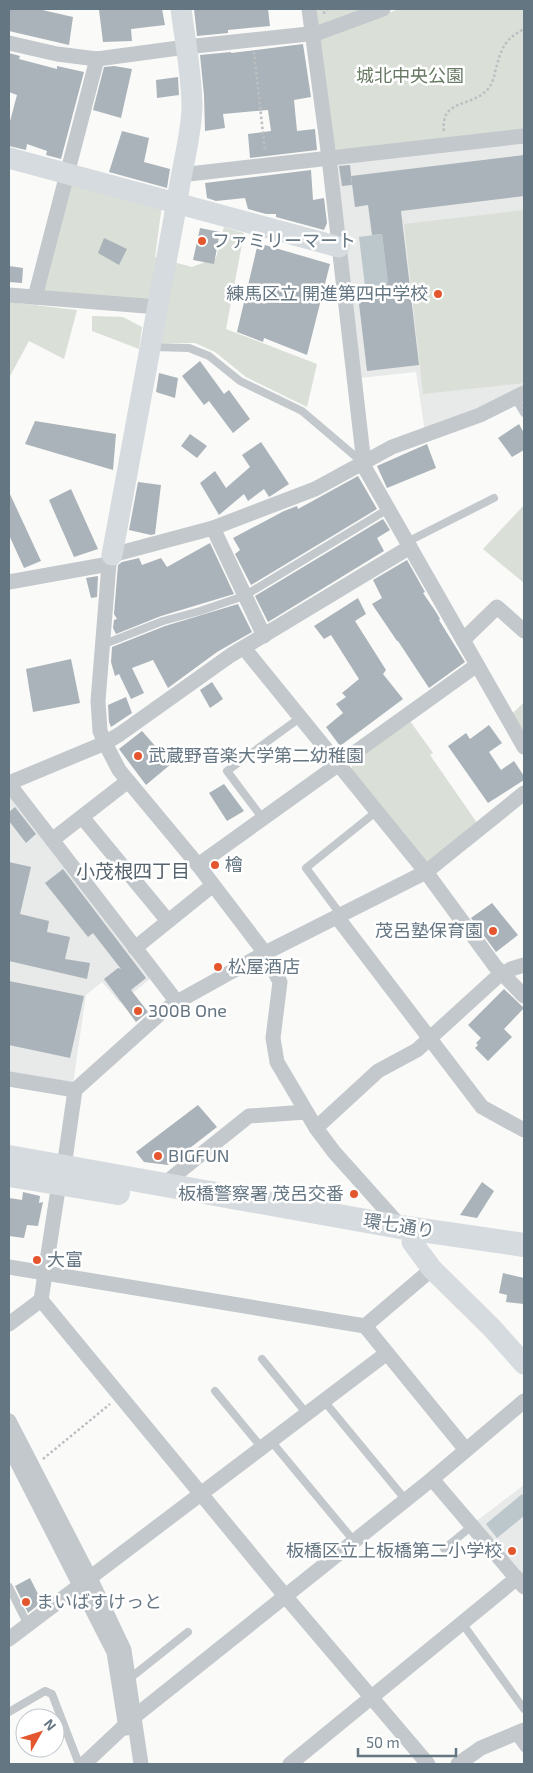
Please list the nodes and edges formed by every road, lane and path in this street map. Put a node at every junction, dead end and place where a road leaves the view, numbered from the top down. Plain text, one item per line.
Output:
1 (181, 9) edge
2 (310, 9) edge
3 (323, 9) edge
4 (327, 9) edge
5 (383, 9) edge
6 (524, 29) edge
7 (312, 33) junction
8 (253, 40) junction
9 (9, 43) edge
10 (186, 47) junction
11 (97, 59) junction
12 (524, 136) edge
13 (445, 145) junction
14 (9, 158) edge
15 (329, 158) junction
16 (267, 165) junction
17 (67, 174) junction
18 (180, 175) junction
19 (177, 202) junction
20 (339, 246) junction
21 (9, 295) edge
22 (35, 297) junction
23 (158, 307) junction
24 (151, 347) junction
25 (520, 396) edge
26 (524, 413) edge
27 (364, 464) junction
28 (494, 498) dead end
29 (388, 509) junction
30 (213, 528) junction
31 (408, 545) junction
32 (111, 559) junction
33 (9, 582) edge
34 (244, 596) junction
35 (524, 631) edge
36 (264, 636) junction
37 (463, 640) junction
38 (102, 645) junction
39 (244, 648) junction
40 (477, 665) junction
41 (301, 718) junction
42 (105, 743) junction
43 (524, 747) edge
44 (339, 764) junction
45 (128, 781) junction
46 (9, 784) edge
47 (524, 793) edge
48 (377, 811) junction
49 (82, 817) junction
50 (263, 819) junction
51 (52, 840) junction
52 (198, 865) junction
53 (426, 872) junction
54 (213, 885) junction
55 (339, 916) junction
56 (168, 921) junction
57 (135, 948) junction
58 (265, 953) junction
59 (524, 965) edge
60 (502, 973) junction
61 (524, 996) edge
62 (177, 1002) junction
63 (430, 1039) junction
64 (9, 1079) edge
65 (75, 1090) junction
66 (306, 1112) junction
67 (316, 1128) junction
68 (523, 1128) edge
69 (9, 1157) edge
70 (9, 1175) edge
71 (62, 1175) junction
72 (164, 1184) junction
73 (406, 1234) junction
74 (524, 1245) edge
75 (524, 1260) edge
76 (9, 1267) edge
77 (432, 1269) junction
78 (45, 1272) junction
79 (41, 1300) junction
80 (9, 1324) edge
81 (365, 1326) junction
82 (387, 1354) junction
83 (262, 1358) dead end
84 (524, 1364) edge
85 (215, 1391) dead end
86 (120, 1396) junction
87 (324, 1400) junction
88 (524, 1401) edge
89 (307, 1414) junction
90 (9, 1421) edge
91 (266, 1445) junction
92 (9, 1446) edge
93 (466, 1450) junction
94 (22, 1467) edge
95 (432, 1479) junction
96 (201, 1495) junction
97 (406, 1499) junction
98 (472, 1526) junction
99 (354, 1541) junction
100 (444, 1549) dead end
101 (85, 1582) junction
102 (521, 1583) edge
103 (9, 1587) edge
104 (286, 1597) junction
105 (462, 1623) junction
106 (28, 1625) junction
107 (188, 1632) dead end
108 (9, 1639) edge
109 (129, 1679) junction
110 (370, 1698) junction
111 (524, 1709) edge
112 (9, 1712) edge
113 (130, 1722) junction
114 (519, 1731) edge
115 (524, 1748) edge
116 (79, 1764) edge
117 (84, 1764) edge
118 (131, 1764) edge
119 (141, 1764) edge
120 (290, 1764) edge
121 (428, 1764) edge
122 (458, 1764) edge

1 - 10 street
2 - 7 street
3 - 4 path
5 - 7 street
6 - 13 path
7 - 8 street
7 - 15 street
8 - 10 street
8 - 16 path
9 - 11 street
10 - 11 street
10 - 18 street
11 - 17 street
12 - 13 street
13 - 15 street
14 - 17 street
15 - 16 street
15 - 20 street
16 - 18 street
17 - 19 street
17 - 22 street
18 - 19 street
19 - 20 street
19 - 23 street
20 - 27 street
21 - 22 street
22 - 23 street
23 - 24 street
24 - 27 lane
24 - 32 street
25 - 26 lane
25 - 27 street
27 - 29 street
27 - 30 street
28 - 31 lane
29 - 31 street
29 - 34 lane
30 - 32 street
30 - 34 street
31 - 36 street
31 - 37 street
32 - 33 street
32 - 38 street
34 - 36 street
34 - 38 lane
35 - 37 street
36 - 39 street
37 - 40 street
38 - 42 street
39 - 41 street
39 - 42 street
40 - 43 street
40 - 44 street
41 - 44 street
41 - 50 lane
42 - 45 street
42 - 46 street
44 - 48 street
44 - 50 street
45 - 49 street
45 - 52 street
46 - 51 street
47 - 53 street
48 - 53 street
48 - 55 lane
49 - 51 street
49 - 56 street
50 - 52 street
51 - 57 street
52 - 54 street
53 - 55 street
53 - 60 street
54 - 56 street
54 - 58 street
55 - 58 street
55 - 63 street
56 - 57 street
57 - 62 street
58 - 62 street
58 - 66 street
59 - 60 street
60 - 61 street
60 - 63 street
62 - 65 street
63 - 67 street
63 - 68 street
64 - 65 street
65 - 71 street
66 - 67 street
66 - 72 street
67 - 73 street
69 - 71 main road, 環七通り
70 - 71 main road, 環七通り
71 - 72 main road, 環七通り
71 - 73 main road, 環七通り
71 - 78 street
72 - 73 main road, 環七通り
73 - 74 main road, 環七通り
73 - 75 main road, 環七通り
73 - 77 street
76 - 78 street
77 - 81 street
77 - 84 street
78 - 79 street
78 - 81 street
79 - 80 street
79 - 86 street
81 - 82 street
82 - 87 street
82 - 93 street
83 - 89 lane
85 - 91 lane
86 - 94 path
86 - 96 street
87 - 89 street
87 - 97 lane
88 - 93 street
89 - 91 street
90 - 94 street
91 - 96 street
91 - 99 lane
92 - 94 street
93 - 95 street
94 - 101 street
95 - 97 street
95 - 98 street
96 - 101 street
96 - 104 street
97 - 99 street
98 - 100 lane
98 - 102 street
99 - 104 street
101 - 106 street
101 - 109 street
101 - 113 street
102 - 105 street
103 - 106 lane
104 - 110 street
104 - 113 street
105 - 110 street
105 - 111 lane
106 - 108 street
107 - 109 lane
109 - 113 street
110 - 120 street
110 - 121 street
112 - 116 lane
113 - 117 street
113 - 118 street
113 - 119 street
114 - 115 lane
114 - 122 street

